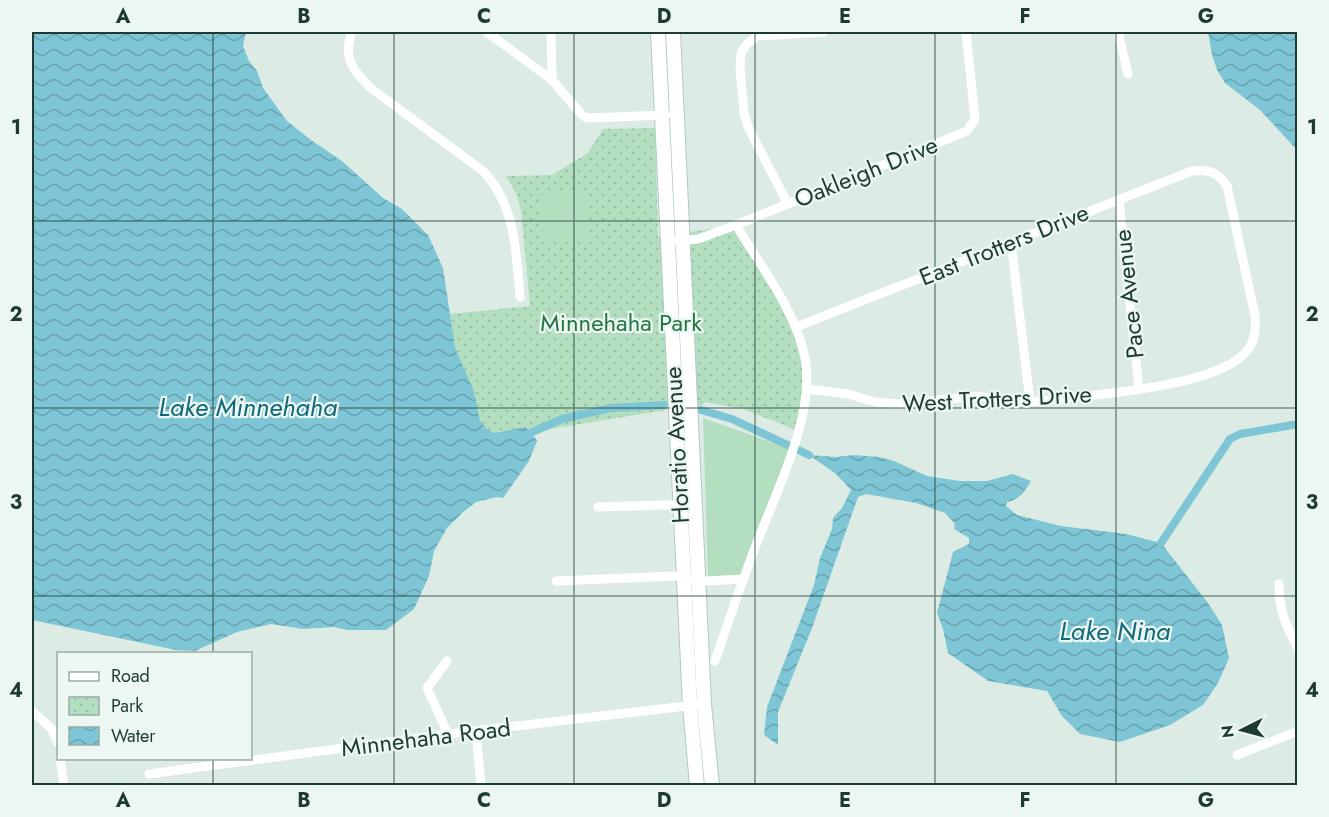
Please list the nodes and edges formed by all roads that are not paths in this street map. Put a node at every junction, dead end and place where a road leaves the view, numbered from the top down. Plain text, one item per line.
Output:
1 (352, 32) edge
2 (487, 32) edge
3 (551, 32) edge
4 (658, 32) edge
5 (673, 32) edge
6 (824, 32) edge
7 (966, 32) edge
8 (1118, 32) edge
9 (1128, 74) dead end
10 (552, 80) junction
11 (677, 114) junction
12 (662, 115) junction
13 (1119, 200) junction
14 (788, 204) junction
15 (736, 225) junction
16 (676, 242) junction
17 (1011, 242) junction
18 (520, 297) dead end
19 (796, 327) junction
20 (1250, 347) joint
21 (808, 389) junction
22 (1139, 389) junction
23 (1030, 402) junction
24 (680, 504) junction
25 (694, 504) junction
26 (598, 507) dead end
27 (683, 578) junction
28 (743, 579) junction
29 (556, 580) dead end
30 (698, 581) junction
31 (1279, 584) dead end
32 (1298, 649) edge
33 (447, 661) dead end
34 (715, 661) dead end
35 (697, 705) junction
36 (32, 711) edge
37 (1298, 731) edge
38 (476, 732) junction
39 (448, 734) junction
40 (57, 741) edge
41 (1237, 755) dead end
42 (60, 760) edge
43 (149, 774) dead end
44 (64, 786) edge
45 (481, 786) edge
46 (698, 786) edge
47 (712, 786) edge

1 - 18 street
2 - 10 street
3 - 10 street
4 - 12 main road, Horatio Avenue
5 - 11 main road, Horatio Avenue
6 - 14 street
7 - 14 street, Oakleigh Drive
8 - 9 street
10 - 12 street
11 - 12 street
11 - 16 main road, Horatio Avenue
12 - 16 main road, Horatio Avenue
13 - 17 street, East Trotters Drive
13 - 20 street, East Trotters Drive
13 - 22 street, Pace Avenue
14 - 15 street, Oakleigh Drive
15 - 16 street, Oakleigh Drive
15 - 19 street
16 - 24 main road, Horatio Avenue
16 - 25 main road, Horatio Avenue
17 - 19 street, East Trotters Drive
17 - 23 street
19 - 21 street
20 - 22 street, West Trotters Drive
21 - 23 street, West Trotters Drive
21 - 28 street
22 - 23 street, West Trotters Drive
24 - 25 street
24 - 26 street
24 - 27 main road, Horatio Avenue
25 - 30 main road, Horatio Avenue
27 - 29 street
27 - 30 street
27 - 35 main road, Horatio Avenue
28 - 30 street
28 - 34 street
30 - 35 main road, Horatio Avenue
31 - 32 street
33 - 39 street
35 - 38 street, Minnehaha Road
35 - 46 main road, Horatio Avenue
35 - 47 main road, Horatio Avenue
36 - 40 street
37 - 41 street
38 - 39 street, Minnehaha Road
38 - 45 street
39 - 43 street, Minnehaha Road
42 - 44 street

